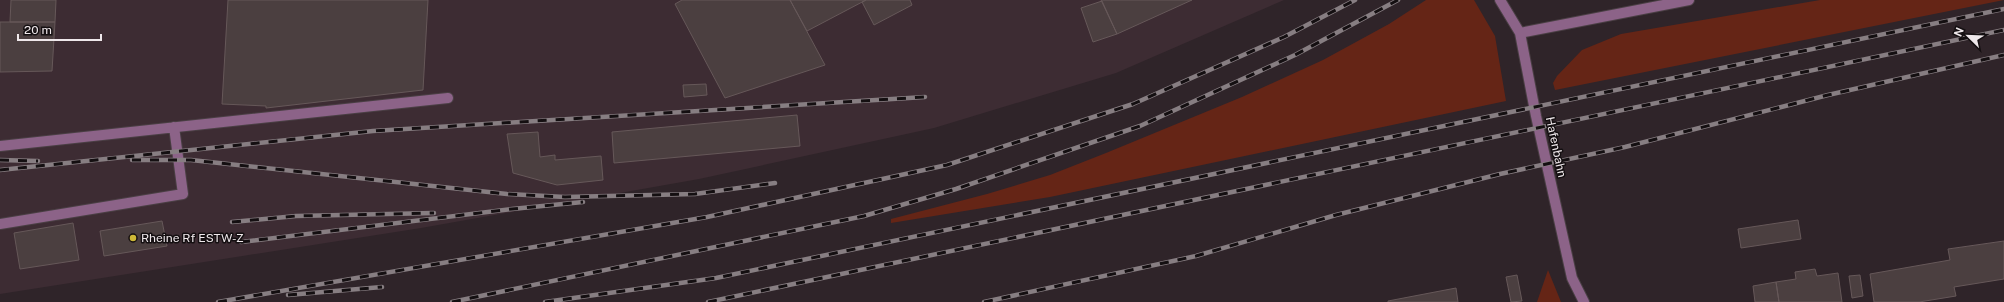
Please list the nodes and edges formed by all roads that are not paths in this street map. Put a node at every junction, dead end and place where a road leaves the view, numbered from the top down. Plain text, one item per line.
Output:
1 (1500, 0) edge
2 (1689, 0) edge
3 (1520, 33) junction
4 (448, 98) dead end
5 (174, 127) junction
6 (0, 146) edge
7 (0, 224) edge
8 (1584, 302) edge

1 - 3 street, Hafenbahn
2 - 3 street
3 - 8 street, Hafenbahn
4 - 5 street
5 - 6 street
5 - 7 street

